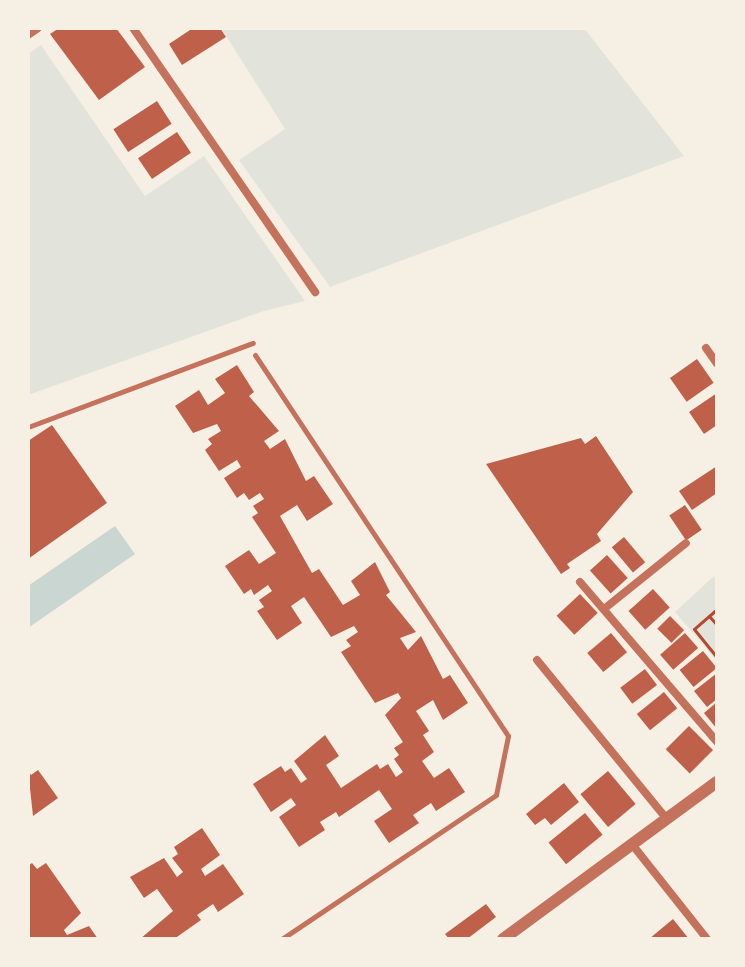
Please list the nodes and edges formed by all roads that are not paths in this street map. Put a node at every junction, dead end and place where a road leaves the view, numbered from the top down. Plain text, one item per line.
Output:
1 (38, 28) edge
2 (133, 28) edge
3 (28, 35) edge
4 (315, 292) dead end
5 (253, 343) dead end
6 (706, 348) dead end
7 (255, 355) dead end
8 (717, 364) edge
9 (28, 427) edge
10 (686, 543) dead end
11 (580, 582) dead end
12 (604, 609) junction
13 (537, 660) dead end
14 (717, 742) edge
15 (717, 782) edge
16 (665, 817) junction
17 (631, 843) junction
18 (282, 939) edge
19 (503, 939) edge
20 (707, 939) edge

1 - 3 street
2 - 4 street
5 - 9 lane
6 - 8 street
7 - 18 lane
10 - 12 street
11 - 12 street
12 - 14 street
13 - 16 street
15 - 16 street
16 - 17 street
17 - 19 street
17 - 20 street

